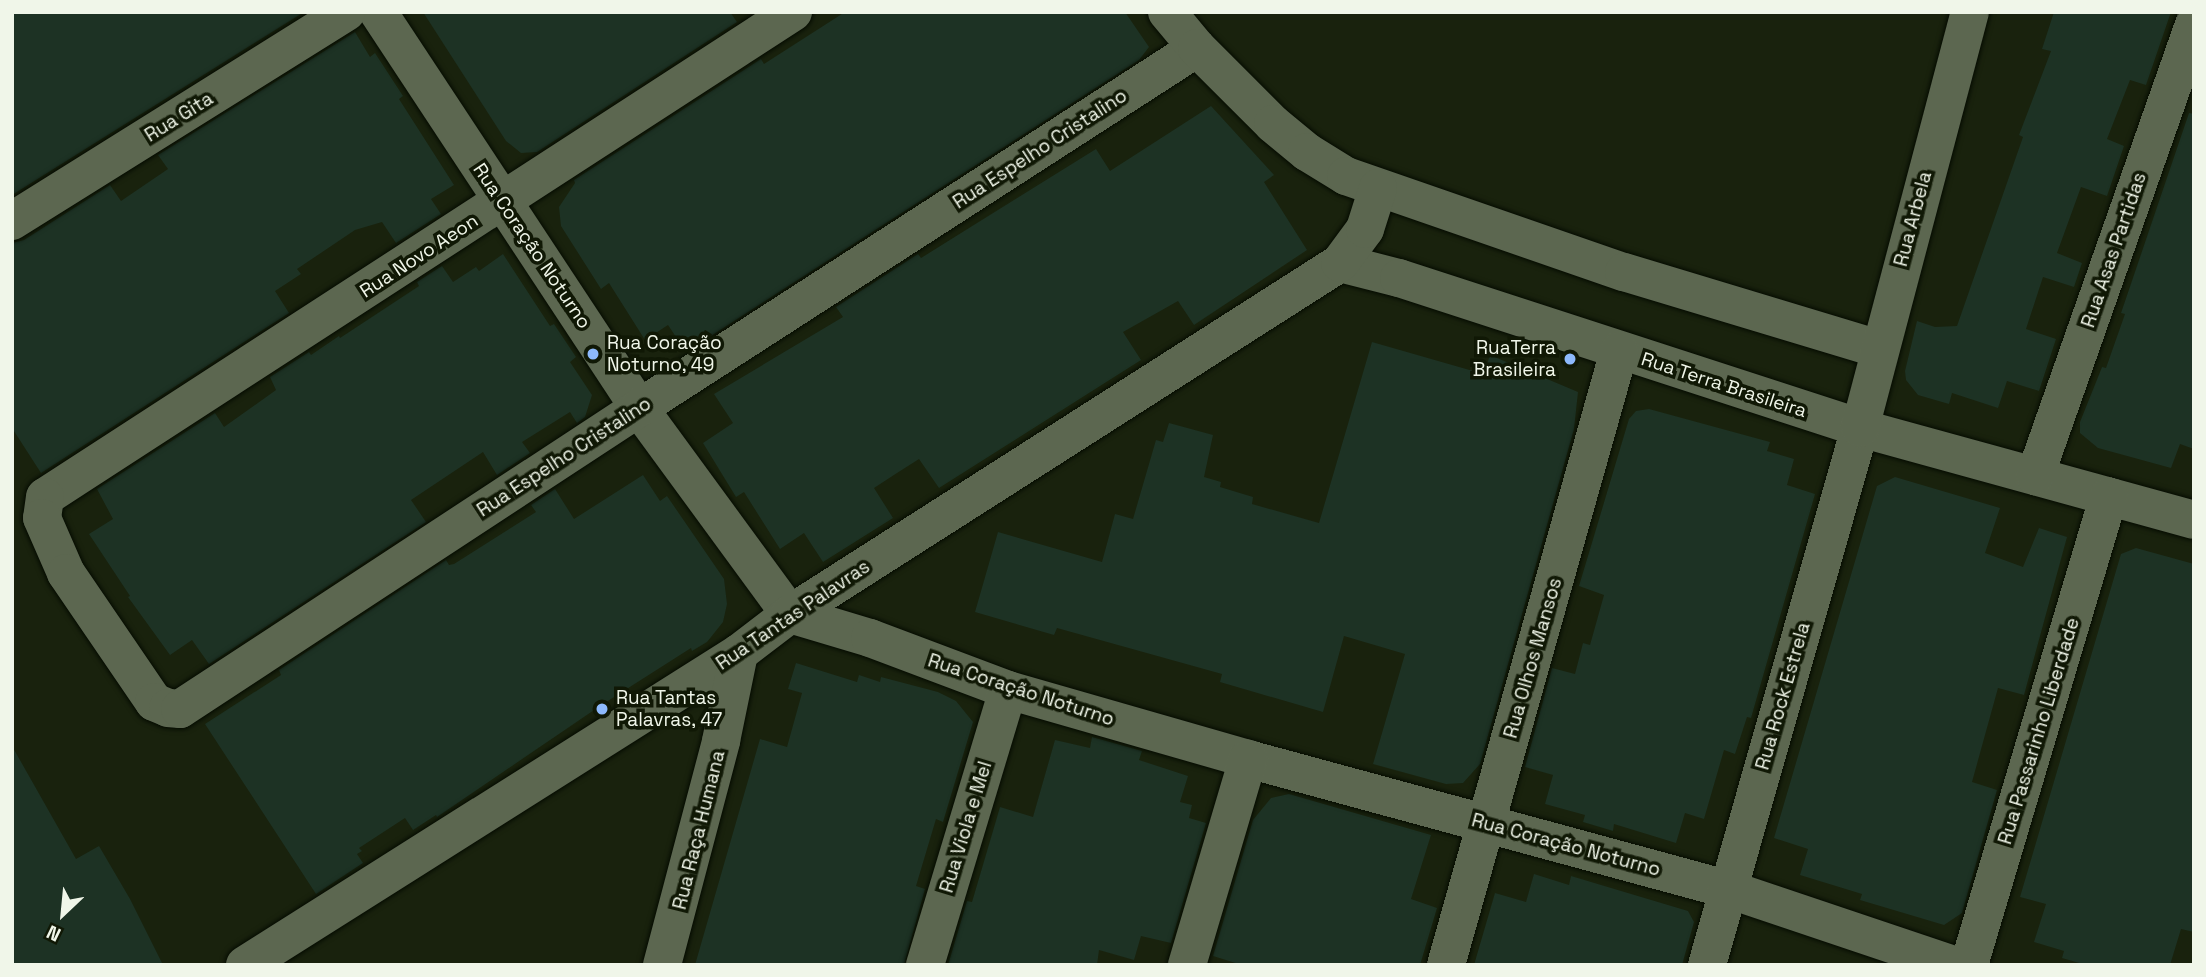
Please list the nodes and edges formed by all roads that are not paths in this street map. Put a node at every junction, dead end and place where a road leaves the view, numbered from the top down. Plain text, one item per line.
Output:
1 (346, 12) edge
2 (378, 12) edge
3 (793, 12) edge
4 (1167, 12) edge
5 (1970, 12) edge
6 (2194, 25) edge
7 (1197, 48) junction
8 (1378, 188) junction
9 (502, 203) junction
10 (12, 221) edge
11 (1340, 263) junction
12 (1879, 349) junction
13 (1619, 351) junction
14 (639, 408) junction
15 (1860, 428) junction
16 (2035, 476) junction
17 (2109, 496) junction
18 (2194, 520) edge
19 (790, 614) junction
20 (739, 653) junction
21 (1008, 690) junction
22 (180, 709) joint
23 (1248, 759) junction
24 (1487, 823) junction
25 (1728, 889) junction
26 (245, 965) edge
27 (662, 965) edge
28 (925, 965) edge
29 (1187, 965) edge
30 (1446, 965) edge
31 (1707, 965) edge
32 (1954, 965) edge
33 (1969, 965) edge

1 - 10 street, Rua Gita
2 - 9 street, Rua Coração Noturno
3 - 9 street, Rua Novo Aeon
4 - 7 street
5 - 12 street, Rua Arbela
6 - 16 street, Rua Asas Partidas
7 - 8 street
7 - 14 street, Rua Espelho Cristalino
8 - 11 street
8 - 12 street
9 - 14 street, Rua Coração Noturno
9 - 22 street, Rua Novo Aeon
11 - 13 street, Rua Terra Brasileira
11 - 19 street, Rua Tantas Palavras
12 - 15 street, Rua Arbela
13 - 15 street, Rua Terra Brasileira
13 - 24 street, Rua Olhos Mansos
14 - 19 street, Rua Coração Noturno
14 - 22 street, Rua Espelho Cristalino
15 - 16 street, Rua Terra Brasileira
15 - 25 street, Rua Rock Estrela
16 - 17 street, Rua Terra Brasileira
17 - 18 street, Rua Terra Brasileira
17 - 33 street, Rua Passarinho Liberdade
19 - 20 street, Rua Tantas Palavras
19 - 21 street, Rua Coração Noturno
20 - 26 street, Rua Tantas Palavras
20 - 27 street, Rua Raça Humana
21 - 23 street, Rua Coração Noturno
21 - 28 street, Rua Viola e Mel
23 - 24 street, Rua Coração Noturno
23 - 29 street
24 - 25 street, Rua Coração Noturno
24 - 30 street, Rua Olhos Mansos
25 - 31 street, Rua Rock Estrela
25 - 32 street, Rua Coração Noturno

